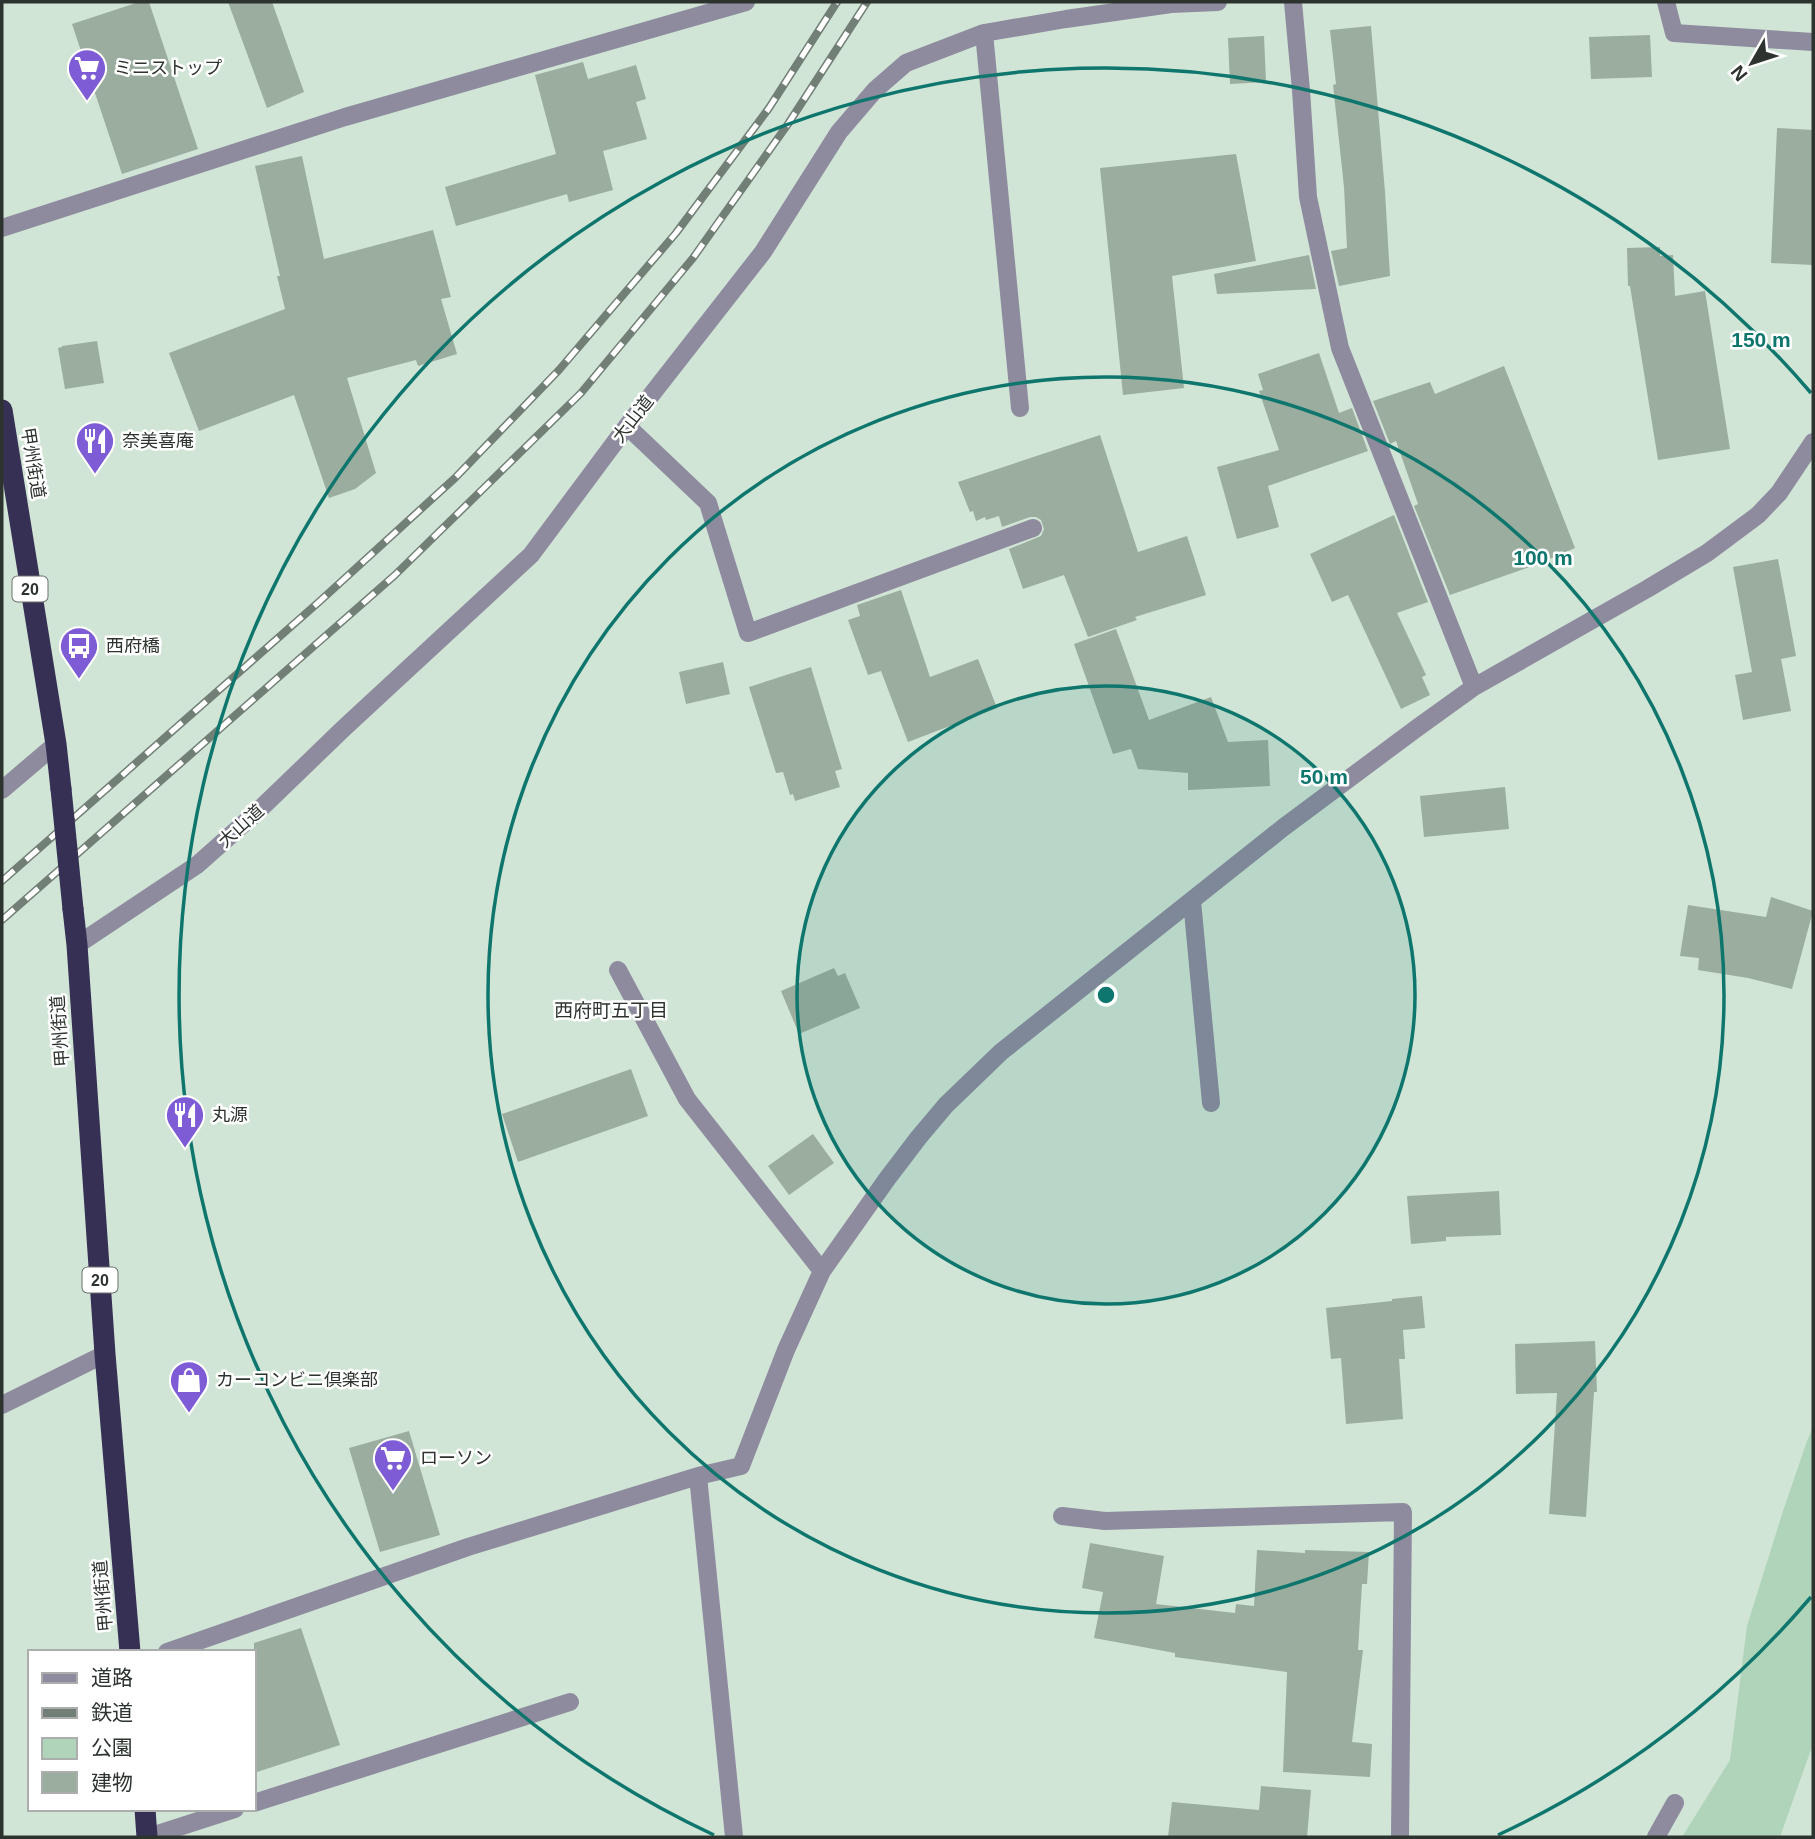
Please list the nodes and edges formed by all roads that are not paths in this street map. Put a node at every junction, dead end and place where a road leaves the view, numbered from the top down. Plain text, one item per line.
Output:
1 (746, 2) edge
2 (1218, 2) edge
3 (1293, 2) edge
4 (1666, 2) edge
5 (1171, 3) edge
6 (984, 33) junction
7 (1813, 42) edge
8 (2, 228) edge
9 (1020, 408) dead end
10 (2, 410) edge
11 (627, 426) junction
12 (3, 435) edge
13 (1813, 442) edge
14 (1033, 528) dead end
15 (1474, 687) junction
16 (56, 744) junction
17 (2, 790) edge
18 (1192, 901) junction
19 (77, 944) junction
20 (618, 970) dead end
21 (1211, 1103) dead end
22 (822, 1271) junction
23 (105, 1354) junction
24 (2, 1405) edge
25 (698, 1476) junction
26 (1062, 1516) dead end
27 (130, 1650) edge
28 (173, 1650) edge
29 (570, 1702) dead end
30 (256, 1802) edge
31 (1675, 1803) dead end
32 (145, 1811) edge
33 (229, 1811) edge
34 (148, 1837) edge
35 (734, 1837) edge
36 (1400, 1837) edge
37 (1656, 1837) edge

1 - 8 street
2 - 5 street, 大山道
3 - 15 street
4 - 7 street
5 - 6 street, 大山道
6 - 9 street
6 - 11 street, 大山道
10 - 12 highway, 甲州街道 / 20
11 - 14 street
11 - 19 street, 大山道
12 - 16 highway, 甲州街道 / 20
13 - 15 street
15 - 18 street
16 - 17 street
16 - 19 highway, 甲州街道 / 20, bridge
18 - 21 street
18 - 22 street
19 - 23 highway, 甲州街道 / 20
20 - 22 street
22 - 25 street
23 - 24 street
23 - 27 highway, 甲州街道 / 20
25 - 28 street
25 - 35 street
26 - 36 street
29 - 30 street
31 - 37 street
32 - 34 highway
33 - 34 street

